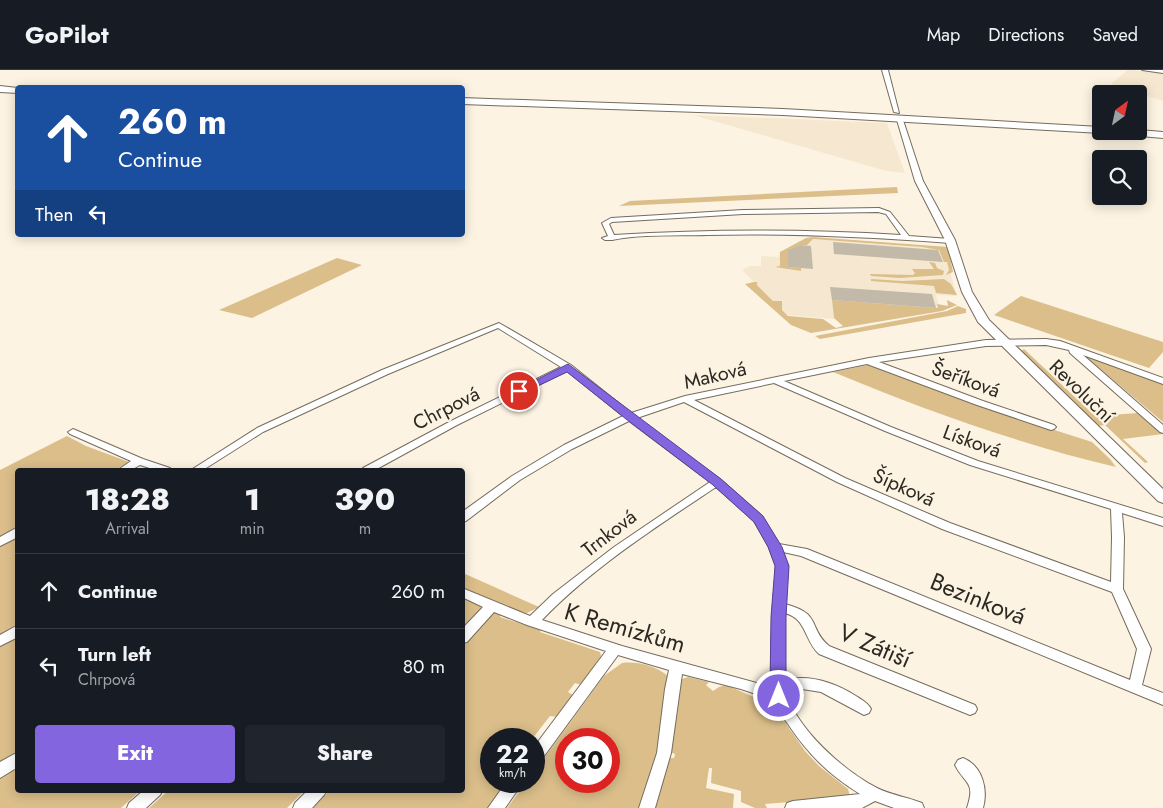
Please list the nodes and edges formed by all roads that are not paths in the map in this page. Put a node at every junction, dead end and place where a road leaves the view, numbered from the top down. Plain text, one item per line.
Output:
1 (885, 70) edge
2 (1145, 70) edge
3 (1163, 71) edge
4 (0, 89) edge
5 (15, 90) edge
6 (0, 93) edge
7 (15, 94) edge
8 (465, 99) edge
9 (897, 112) dead end
10 (900, 120) dead end
11 (1092, 128) edge
12 (1148, 130) edge
13 (1163, 131) edge
14 (1148, 134) edge
15 (1163, 135) edge
16 (908, 238) junction
17 (950, 241) junction
18 (1004, 343) junction
19 (1068, 347) junction
20 (1105, 360) junction
21 (869, 361) junction
22 (568, 367) junction
23 (1163, 376) edge
24 (774, 380) junction
25 (1163, 380) edge
26 (685, 399) junction
27 (630, 417) junction
28 (1051, 427) dead end
29 (1161, 427) edge
30 (73, 432) dead end
31 (138, 461) junction
32 (126, 468) edge
33 (160, 468) edge
34 (199, 468) edge
35 (372, 468) edge
36 (717, 482) junction
37 (1163, 498) edge
38 (1116, 508) junction
39 (465, 516) edge
40 (1163, 522) edge
41 (15, 533) edge
42 (0, 542) edge
43 (775, 547) junction
44 (1117, 589) junction
45 (465, 593) edge
46 (492, 606) junction
47 (780, 607) junction
48 (532, 622) junction
49 (15, 632) edge
50 (465, 635) edge
51 (0, 641) edge
52 (615, 649) junction
53 (677, 667) junction
54 (1135, 687) junction
55 (778, 692) junction
56 (1163, 700) edge
57 (864, 709) dead end
58 (970, 710) dead end
59 (545, 743) edge
60 (15, 760) edge
61 (963, 766) dead end
62 (0, 772) edge
63 (152, 793) edge
64 (316, 793) edge
65 (507, 793) edge
66 (874, 794) junction
67 (135, 808) edge
68 (301, 808) edge
69 (496, 808) edge
70 (647, 808) edge
71 (793, 808) edge
72 (916, 808) edge
73 (975, 808) edge

1 - 9 street
2 - 3 street
4 - 5 highway
6 - 7 highway
8 - 11 highway
10 - 17 street, Revoluční
12 - 13 highway
14 - 15 highway
16 - 16 street
16 - 17 street
17 - 18 street, Revoluční
18 - 19 street, Maková
18 - 21 street, Maková
18 - 37 street, Revoluční
19 - 20 street, Maková
19 - 29 street
20 - 23 street
20 - 25 street
21 - 24 street, Maková
21 - 28 street, Šeříková
22 - 27 street
22 - 34 street
22 - 35 street, Chrpová
24 - 26 street, Maková
24 - 38 street, Lísková
26 - 27 street, Maková
26 - 44 street, Šípková
27 - 36 street
27 - 39 street, Maková
30 - 31 street
31 - 32 street
31 - 33 street
36 - 43 street
36 - 48 street, Trnková
38 - 40 street, Lísková
38 - 44 street
41 - 42 street
43 - 47 street
43 - 54 street, Bezinková
44 - 54 street
45 - 46 street, K Remízkům
46 - 48 street, K Remízkům
46 - 50 street
47 - 55 street
47 - 58 street, V Zátiší
48 - 52 street, K Remízkům
49 - 51 street
52 - 53 street, K Remízkům
52 - 59 street
53 - 55 street, K Remízkům
53 - 70 street
54 - 56 street, Bezinková
55 - 57 street
55 - 66 street
60 - 62 street
61 - 73 street
63 - 67 street
64 - 68 street
65 - 69 street
66 - 71 street
66 - 72 street

